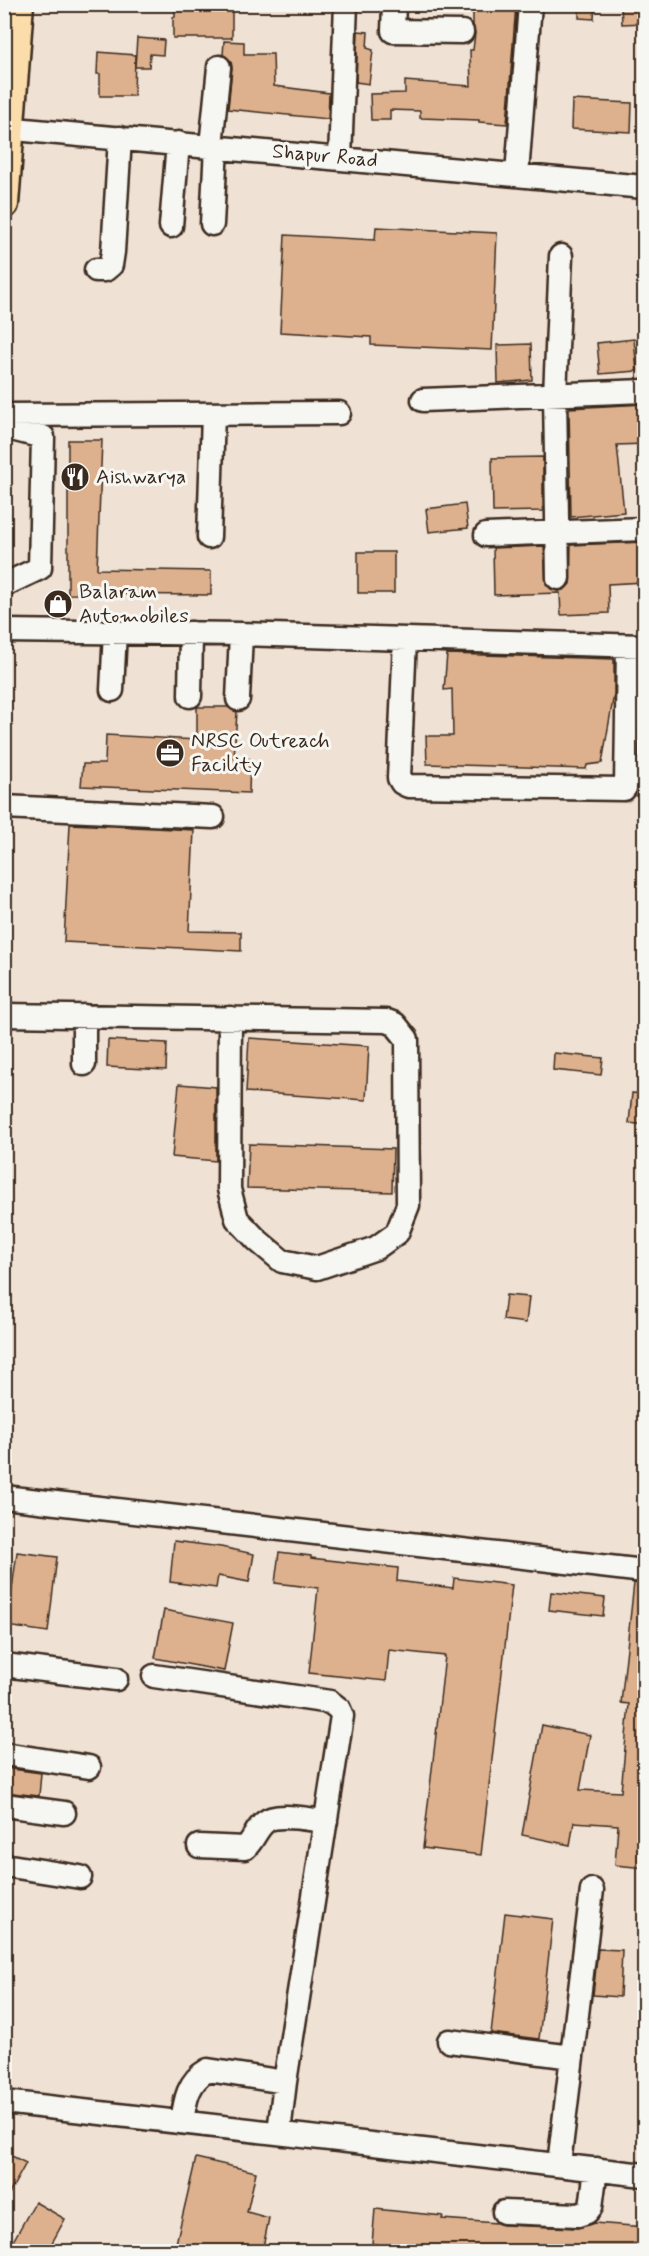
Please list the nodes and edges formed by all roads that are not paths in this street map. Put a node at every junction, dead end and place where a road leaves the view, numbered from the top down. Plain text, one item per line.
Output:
1 (19, 4) edge
2 (346, 4) edge
3 (394, 4) edge
4 (531, 4) edge
5 (462, 32) dead end
6 (219, 67) dead end
7 (6, 128) edge
8 (120, 138) junction
9 (178, 143) junction
10 (214, 146) junction
11 (340, 158) junction
12 (517, 174) junction
13 (645, 187) edge
14 (4, 204) edge
15 (212, 224) dead end
16 (171, 226) dead end
17 (561, 256) dead end
18 (96, 270) dead end
19 (645, 391) edge
20 (555, 395) junction
21 (423, 400) dead end
22 (339, 413) dead end
23 (213, 414) junction
24 (4, 415) edge
25 (4, 427) edge
26 (645, 529) edge
27 (558, 532) junction
28 (486, 535) dead end
29 (209, 537) dead end
30 (558, 578) dead end
31 (4, 585) edge
32 (4, 631) edge
33 (115, 632) junction
34 (191, 633) junction
35 (241, 634) junction
36 (405, 639) junction
37 (636, 646) edge
38 (112, 690) dead end
39 (190, 696) dead end
40 (238, 699) dead end
41 (4, 807) edge
42 (213, 817) dead end
43 (4, 1015) edge
44 (84, 1016) junction
45 (230, 1018) junction
46 (84, 1064) dead end
47 (4, 1497) edge
48 (645, 1571) edge
49 (4, 1665) edge
50 (154, 1676) dead end
51 (116, 1678) dead end
52 (4, 1754) edge
53 (89, 1767) dead end
54 (4, 1805) edge
55 (64, 1813) dead end
56 (326, 1821) junction
57 (199, 1846) dead end
58 (4, 1865) edge
59 (80, 1877) dead end
60 (592, 1890) dead end
61 (449, 2042) dead end
62 (572, 2057) junction
63 (285, 2082) junction
64 (4, 2102) edge
65 (182, 2122) junction
66 (279, 2132) junction
67 (559, 2164) junction
68 (596, 2169) junction
69 (645, 2175) edge
70 (504, 2212) dead end

1 - 7 main road
2 - 11 street
3 - 5 street
4 - 12 street
6 - 10 street
7 - 8 street, Shapur Road
7 - 14 main road
8 - 9 street, Shapur Road
8 - 18 street
9 - 10 street, Shapur Road
9 - 16 street
10 - 11 street, Shapur Road
10 - 15 street
11 - 12 street, Shapur Road
12 - 13 street, Shapur Road
17 - 20 street
19 - 20 street
20 - 21 street
20 - 27 street
22 - 23 street
23 - 24 street
23 - 29 street
25 - 31 street
26 - 27 street
27 - 28 street
27 - 30 street
32 - 33 street
33 - 34 street
33 - 38 street
34 - 35 street
34 - 39 street
35 - 36 street
35 - 40 street
36 - 37 street
36 - 37 street
41 - 42 street
43 - 44 street
44 - 45 street
44 - 46 street
45 - 45 street
47 - 48 street
49 - 51 street
50 - 56 street
52 - 53 street
54 - 55 street
56 - 57 street
56 - 63 street
58 - 59 street
60 - 62 street
61 - 62 street
62 - 67 street
63 - 65 street
63 - 66 street
64 - 65 street
65 - 66 street
66 - 67 street
67 - 68 street
68 - 69 street
68 - 70 street

